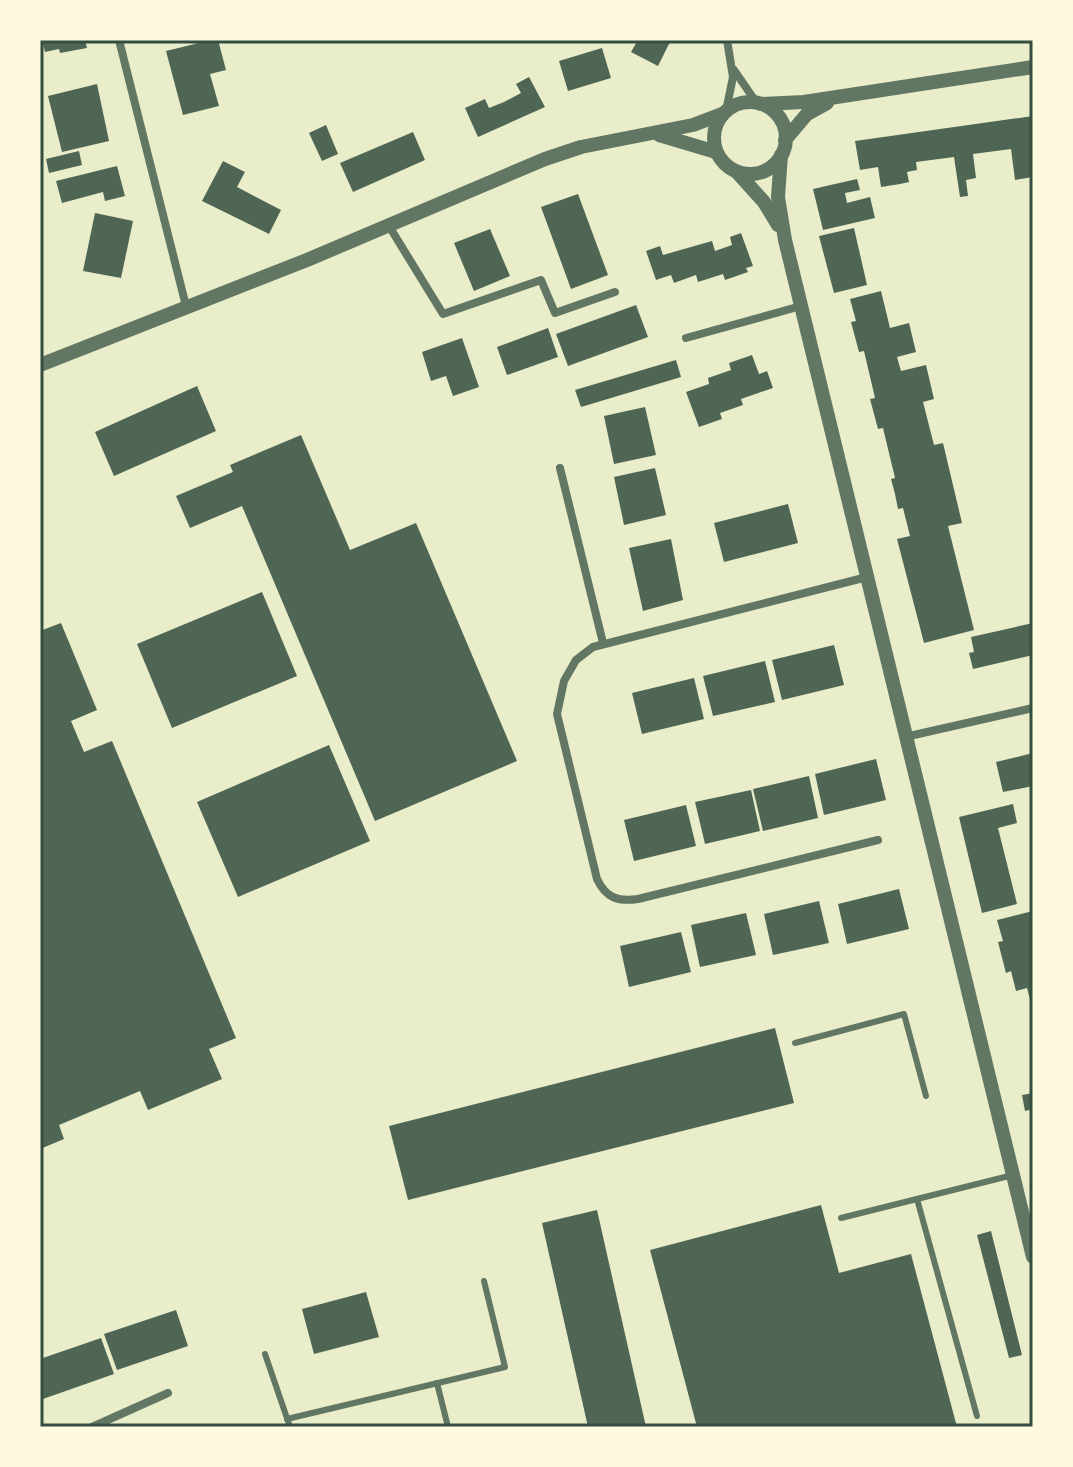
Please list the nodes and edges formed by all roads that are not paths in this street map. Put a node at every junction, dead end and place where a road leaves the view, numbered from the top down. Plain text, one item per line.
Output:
1 (119, 40) edge
2 (727, 40) edge
3 (733, 66) junction
4 (1033, 67) edge
5 (854, 94) junction
6 (759, 103) junction
7 (724, 112) junction
8 (640, 134) junction
9 (783, 148) junction
10 (716, 152) junction
11 (736, 171) junction
12 (389, 226) junction
13 (785, 240) junction
14 (615, 292) dead end
15 (186, 306) junction
16 (801, 306) junction
17 (686, 338) dead end
18 (40, 365) edge
19 (560, 468) dead end
20 (867, 577) junction
21 (603, 643) junction
22 (1033, 708) edge
23 (905, 737) junction
24 (878, 840) dead end
25 (795, 1043) dead end
26 (926, 1096) dead end
27 (1013, 1175) junction
28 (917, 1199) junction
29 (841, 1218) dead end
30 (1033, 1257) edge
31 (484, 1281) dead end
32 (265, 1354) dead end
33 (437, 1383) junction
34 (168, 1393) dead end
35 (977, 1416) dead end
36 (287, 1419) junction
37 (92, 1427) edge
38 (290, 1427) edge
39 (448, 1427) edge

1 - 15 street
2 - 3 street
3 - 6 street
3 - 7 street
4 - 5 street
5 - 6 street
5 - 9 street
6 - 7 street
6 - 9 street
7 - 8 street
7 - 10 street
8 - 10 street
8 - 12 street
9 - 11 street
9 - 13 street
10 - 11 street
11 - 13 street
12 - 14 street
12 - 15 street
13 - 16 street
15 - 18 street
16 - 17 street
16 - 20 street
19 - 21 street
20 - 21 street
20 - 23 street
21 - 24 street
22 - 23 street
23 - 27 street
25 - 26 lane
27 - 28 lane
27 - 30 street
28 - 29 lane
28 - 35 lane
31 - 33 lane
32 - 36 lane
33 - 36 lane
33 - 39 lane
34 - 37 street
36 - 38 lane

